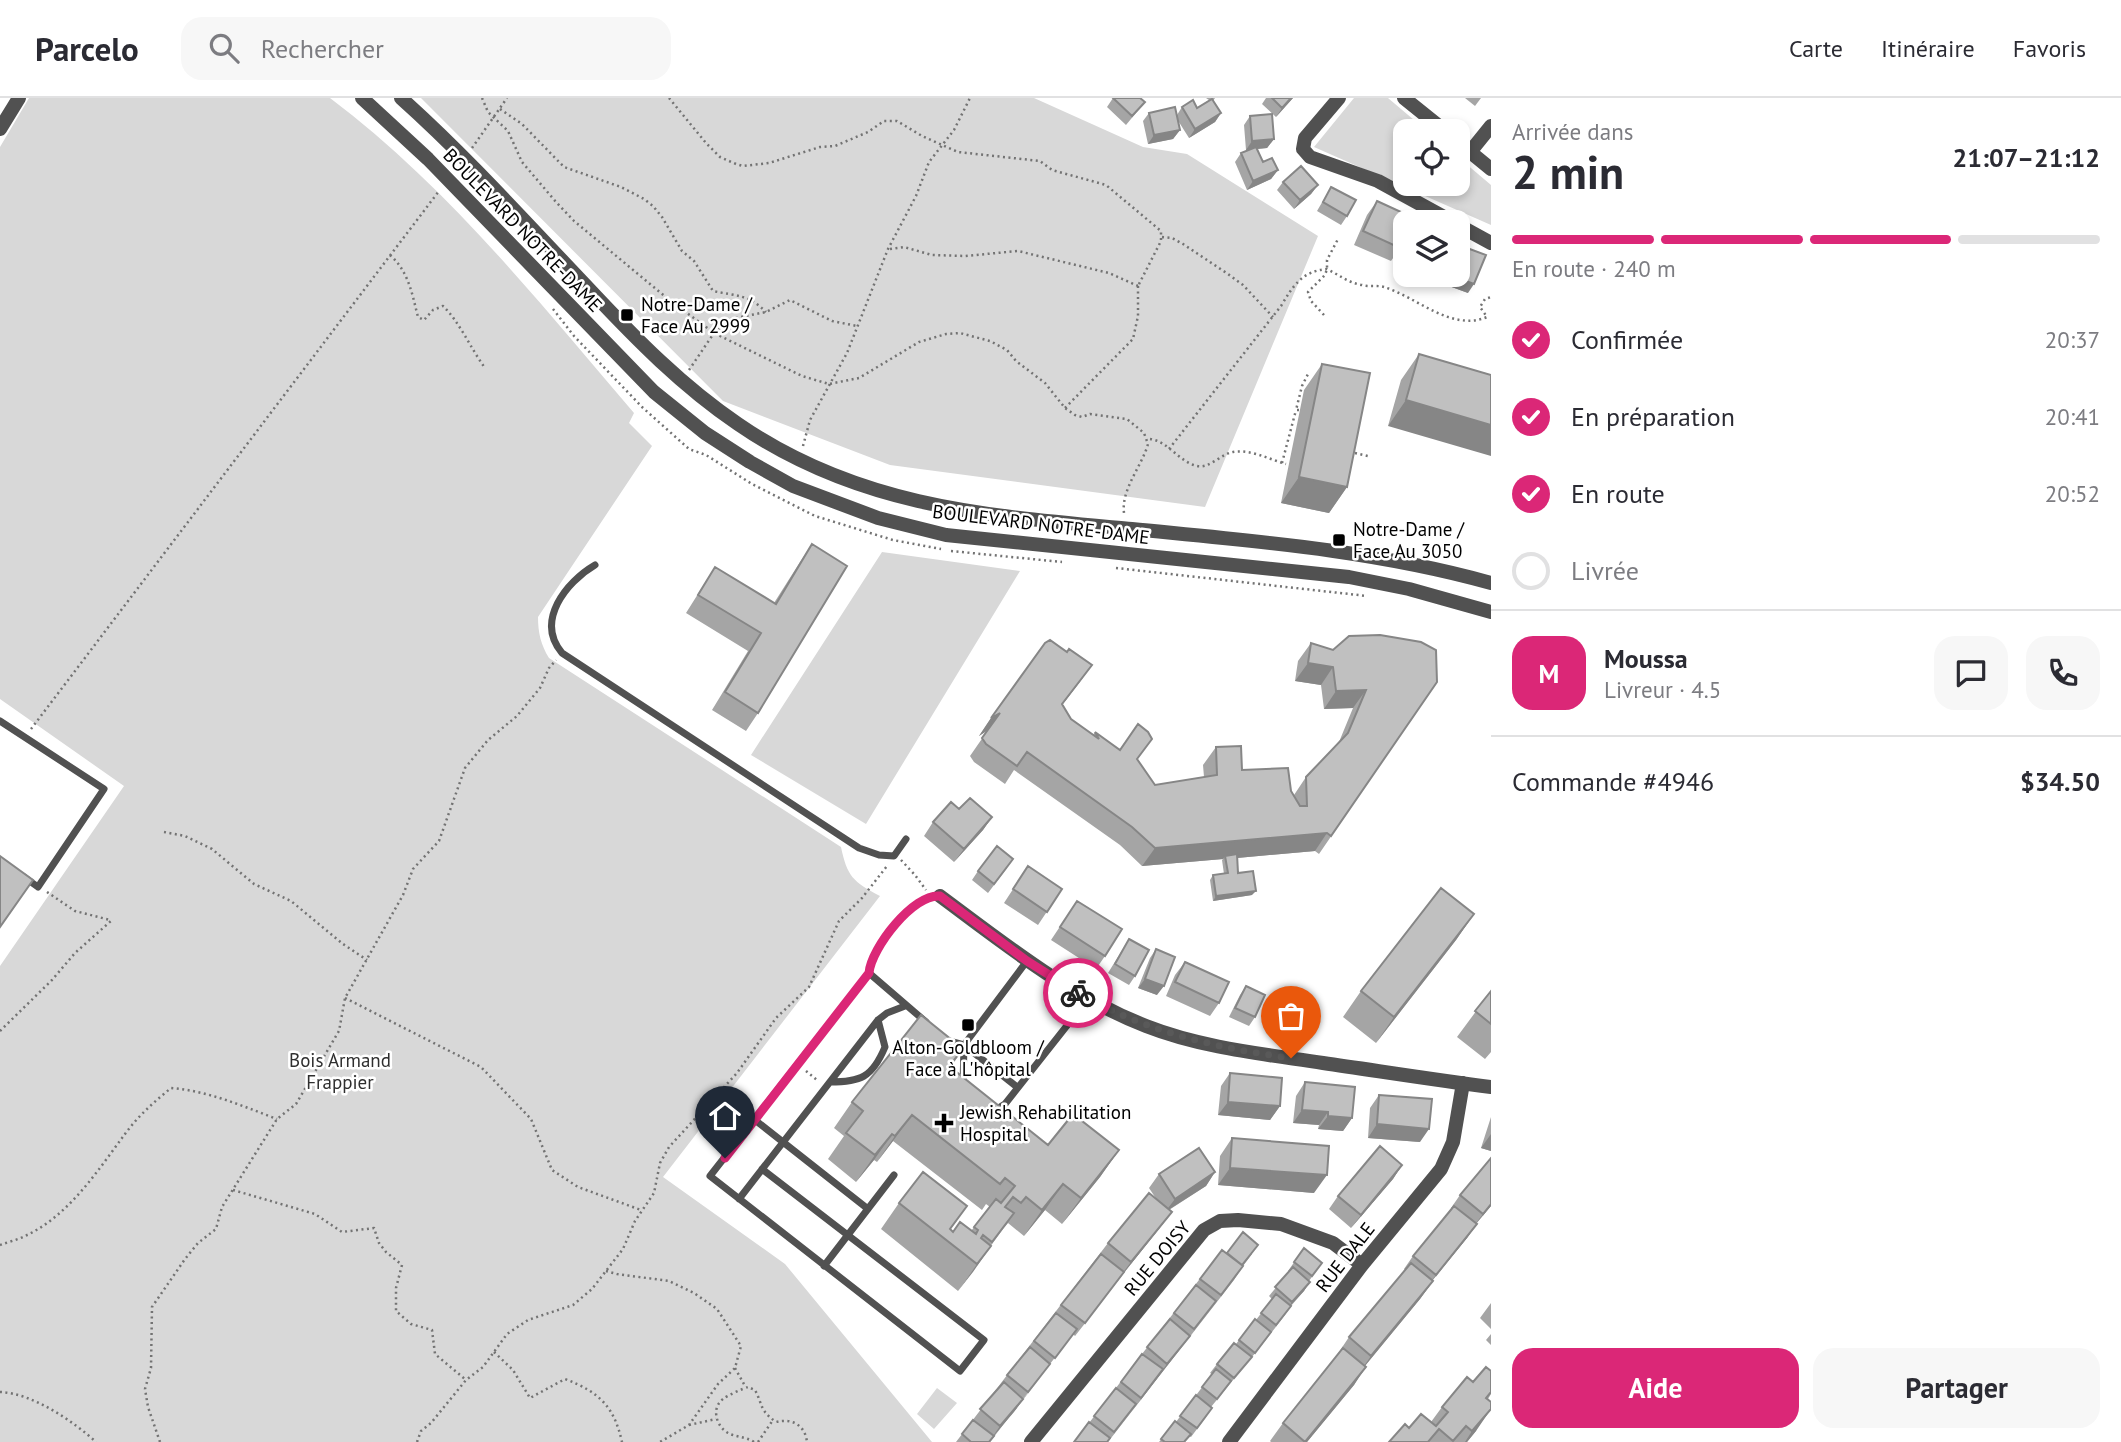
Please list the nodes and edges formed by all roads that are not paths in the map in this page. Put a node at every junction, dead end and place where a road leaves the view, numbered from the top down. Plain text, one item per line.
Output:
1 (19, 98) edge
2 (362, 98) edge
3 (401, 98) edge
4 (1339, 98) edge
5 (1404, 98) edge
6 (1430, 119) edge
7 (1491, 126) edge
8 (0, 129) edge
9 (1470, 152) joint
10 (1491, 169) edge
11 (1431, 210) edge
12 (1470, 232) edge
13 (1491, 243) edge
14 (595, 565) dead end
15 (1491, 583) edge
16 (1491, 612) edge
17 (0, 721) edge
18 (906, 839) dead end
19 (16, 872) edge
20 (935, 896) joint
21 (1027, 961) junction
22 (869, 973) junction
23 (1088, 999) junction
24 (905, 1006) junction
25 (878, 1020) junction
26 (964, 1045) junction
27 (1463, 1083) junction
28 (828, 1085) junction
29 (1017, 1087) junction
30 (1491, 1087) edge
31 (968, 1097) edge
32 (985, 1111) edge
33 (755, 1120) junction
34 (783, 1142) junction
35 (762, 1169) junction
36 (894, 1175) dead end
37 (739, 1199) junction
38 (868, 1209) junction
39 (847, 1235) junction
40 (1362, 1265) junction
41 (824, 1266) junction
42 (1031, 1442) edge
43 (1229, 1442) edge

1 - 8 street
2 - 16 street, BOULEVARD NOTRE-DAME
3 - 15 street, BOULEVARD NOTRE-DAME
4 - 11 street
5 - 6 street
7 - 9 street
9 - 10 street
12 - 13 street
14 - 18 lane
17 - 19 lane
20 - 21 street
20 - 22 lane
21 - 23 street
21 - 26 lane
22 - 24 lane
22 - 33 lane
23 - 27 street
23 - 29 lane
24 - 25 lane
24 - 26 lane
25 - 28 lane
25 - 28 lane
26 - 29 lane
26 - 31 lane
27 - 30 street
27 - 40 street, RUE DALE
28 - 34 lane
29 - 32 lane
33 - 34 lane
33 - 37 lane
34 - 35 lane
34 - 38 lane
35 - 37 lane
35 - 39 lane
36 - 38 lane
37 - 41 lane
38 - 39 lane
39 - 41 lane
39 - 41 lane
40 - 42 street, RUE DOISY
40 - 43 street, RUE DALE

